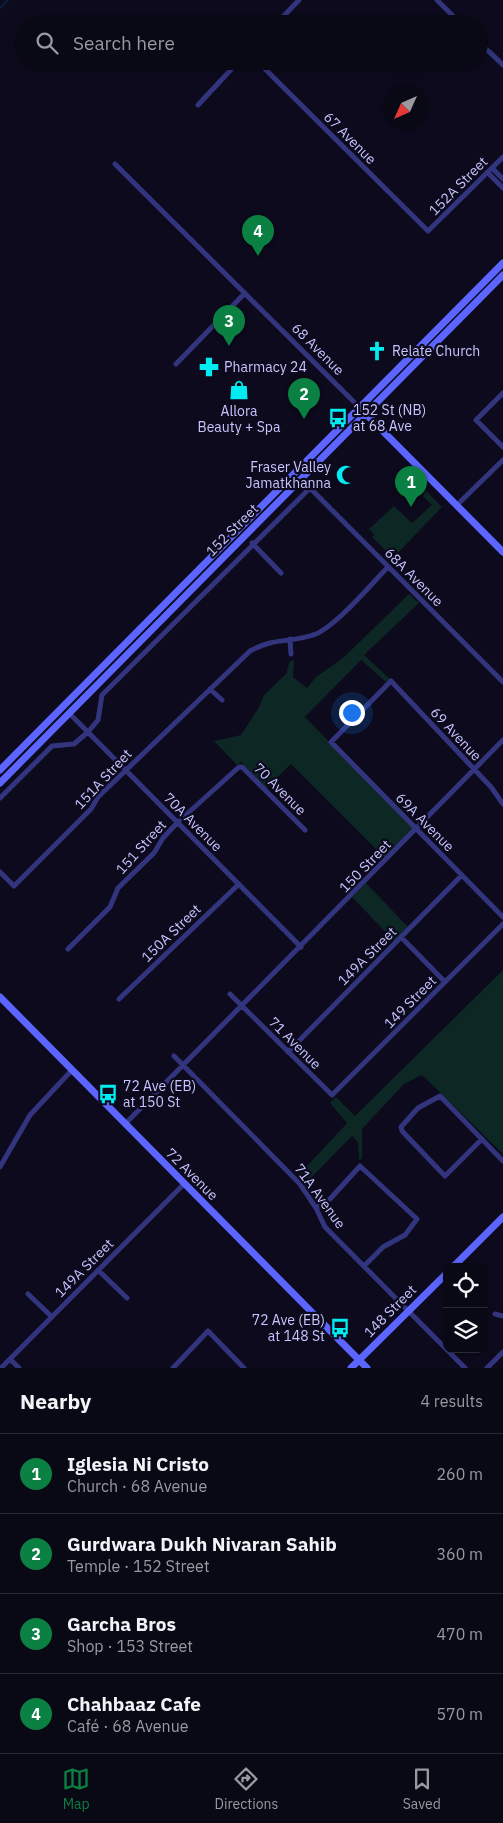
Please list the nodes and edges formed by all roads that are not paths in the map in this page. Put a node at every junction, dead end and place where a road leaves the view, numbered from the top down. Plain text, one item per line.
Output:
1 (299, 0) edge
2 (437, 0) edge
3 (285, 15) edge
4 (452, 15) edge
5 (488, 51) edge
6 (503, 65) edge
7 (231, 70) edge
8 (266, 70) edge
9 (198, 104) dead end
10 (503, 157) edge
11 (115, 164) dead end
12 (490, 170) junction
13 (503, 179) edge
14 (503, 188) edge
15 (428, 232) joint
16 (503, 263) edge
17 (503, 275) edge
18 (245, 293) junction
19 (176, 364) dead end
20 (503, 393) edge
21 (359, 407) junction
22 (365, 413) junction
23 (503, 448) edge
24 (503, 460) edge
25 (457, 505) junction
26 (252, 543) junction
27 (503, 552) edge
28 (388, 567) junction
29 (281, 573) dead end
30 (290, 639) junction
31 (292, 654) dead end
32 (92, 677) junction
33 (503, 682) edge
34 (210, 689) junction
35 (222, 700) dead end
36 (69, 713) junction
37 (88, 732) junction
38 (503, 740) edge
39 (331, 742) joint
40 (239, 767) joint
41 (474, 769) junction
42 (0, 770) edge
43 (126, 770) junction
44 (0, 783) edge
45 (0, 798) edge
46 (503, 804) edge
47 (178, 822) junction
48 (416, 829) junction
49 (305, 830) dead end
50 (0, 872) edge
51 (462, 876) junction
52 (239, 884) junction
53 (503, 917) edge
54 (503, 924) edge
55 (401, 937) junction
56 (301, 947) junction
57 (68, 949) dead end
58 (445, 982) junction
59 (230, 994) dead end
60 (0, 997) edge
61 (119, 999) dead end
62 (242, 1007) junction
63 (288, 1052) junction
64 (174, 1056) dead end
65 (184, 1065) junction
66 (72, 1070) junction
67 (332, 1096) joint
68 (125, 1124) junction
69 (482, 1139) junction
70 (503, 1161) edge
71 (0, 1167) edge
72 (184, 1184) junction
73 (316, 1208) junction
74 (503, 1217) edge
75 (457, 1263) edge
76 (364, 1266) junction
77 (98, 1270) junction
78 (443, 1277) edge
79 (28, 1294) dead end
80 (127, 1298) dead end
81 (408, 1310) junction
82 (496, 1314) dead end
83 (503, 1316) edge
84 (52, 1317) junction
85 (503, 1352) edge
86 (10, 1359) junction
87 (359, 1360) junction
88 (1, 1368) edge
89 (19, 1368) edge
90 (173, 1368) edge
91 (244, 1368) edge
92 (351, 1368) edge
93 (367, 1368) edge
94 (465, 1368) edge
95 (487, 1368) edge

1 - 3 street
2 - 4 street
5 - 6 street
7 - 9 street
8 - 15 street, 67 Avenue
10 - 12 street, 152A Street
11 - 18 street, 68 Avenue
12 - 13 street
12 - 14 street
12 - 15 street, 152A Street
16 - 21 main road, 152 Street
17 - 22 main road, 152 Street
18 - 19 street
18 - 21 street, 68 Avenue
20 - 23 street
21 - 22 main road, 68 Avenue
21 - 32 main road, 152 Street
22 - 25 main road, 68 Avenue
22 - 36 main road, 152 Street
24 - 25 street
25 - 27 main road, 68 Avenue
26 - 28 street, 68A Avenue
26 - 29 street
26 - 37 street
28 - 30 street, 151A Street
28 - 33 street, 68A Avenue
30 - 31 street
30 - 34 street, 151A Street
32 - 36 main road
32 - 42 main road, 152 Street
34 - 35 street
34 - 43 street, 151A Street
36 - 37 street, 70A Avenue
36 - 44 main road, 152 Street
37 - 43 street, 70A Avenue
37 - 45 street
38 - 41 street, 150 Street
39 - 41 street, 69 Avenue
39 - 48 street, 69A Avenue
40 - 47 street, 151 Street
40 - 49 street, 70 Avenue
41 - 46 street, 69 Avenue
41 - 48 street, 150 Street
43 - 47 street, 70A Avenue
43 - 50 street, 151A Street
47 - 52 street, 70A Avenue
47 - 57 street, 151 Street
48 - 51 street, 69A Avenue
48 - 56 street, 150 Street
51 - 53 street, 69A Avenue
51 - 55 street, 149A Street
52 - 56 street, 70A Avenue
52 - 61 street, 150A Street
54 - 58 street, 149 Street
55 - 58 street
55 - 63 street, 149A Street
56 - 62 street, 150 Street
58 - 67 street, 149 Street
59 - 62 street
60 - 66 main road, 72 Avenue
62 - 63 street, 71 Avenue
62 - 65 street, 150 Street
63 - 67 street, 71 Avenue
64 - 65 street, 71A Avenue
65 - 68 street, 150 Street
65 - 73 street, 71A Avenue
66 - 68 main road, 72 Avenue
66 - 71 street
68 - 72 main road, 72 Avenue
69 - 69 street
69 - 70 street
72 - 77 street, 149A Street
72 - 87 main road, 72 Avenue
73 - 76 street, 71A Avenue
73 - 76 street
74 - 75 main road
76 - 81 street, 71A Avenue
77 - 80 street
77 - 84 street, 149A Street
78 - 81 main road, 148 Street
79 - 84 street
81 - 87 main road, 148 Street
81 - 94 street, 71A Avenue
82 - 83 street
84 - 86 street, 149A Street
85 - 95 street
86 - 88 street, 149A Street
86 - 89 street
87 - 92 main road, 148 Street
87 - 93 main road, 72 Avenue
90 - 91 street

